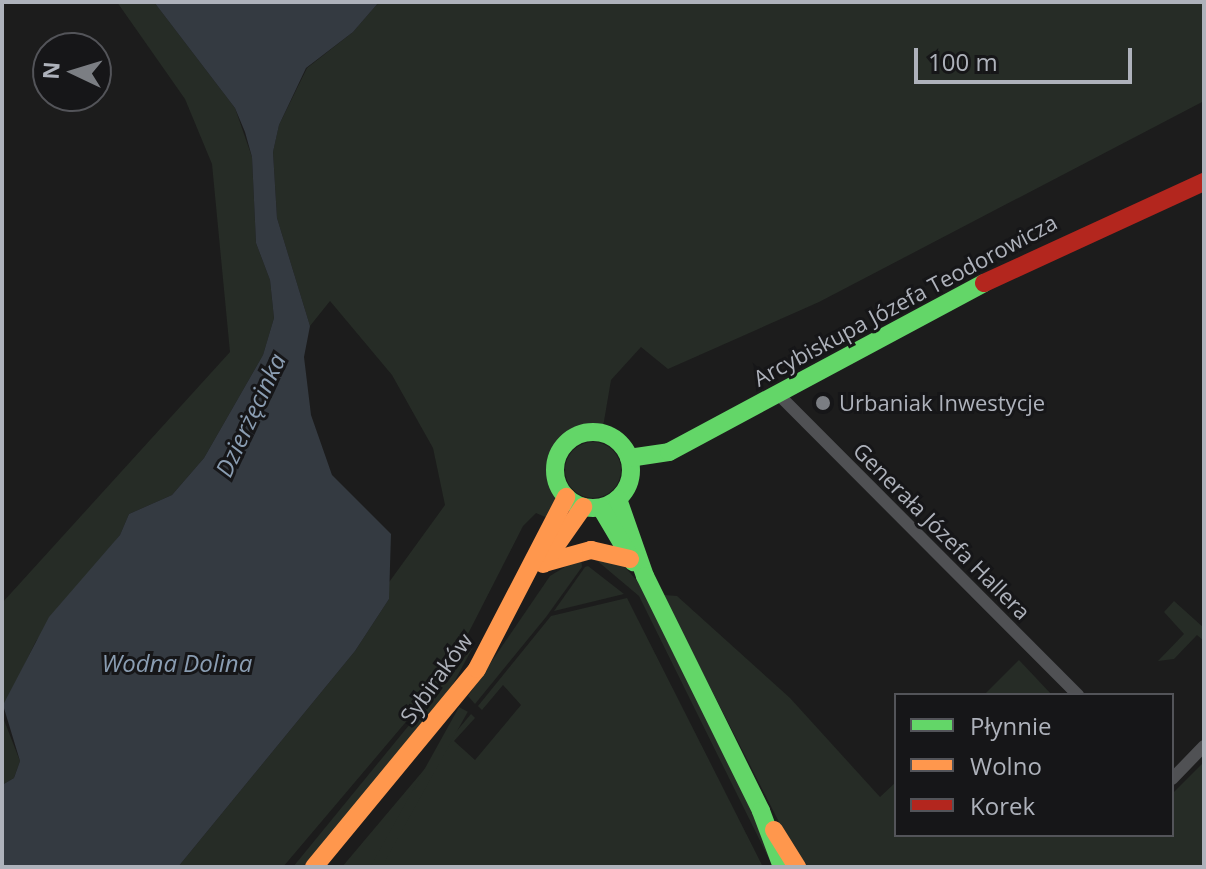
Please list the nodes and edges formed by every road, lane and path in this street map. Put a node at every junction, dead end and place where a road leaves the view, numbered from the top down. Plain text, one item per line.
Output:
1 (1204, 182) edge
2 (779, 395) junction
3 (629, 458) junction
4 (566, 497) junction
5 (618, 499) junction
6 (592, 508) junction
7 (630, 559) junction
8 (544, 563) junction
9 (645, 576) junction
10 (500, 630) junction
11 (1076, 693) edge
12 (1204, 746) edge
13 (1174, 777) edge
14 (761, 811) junction
15 (314, 867) edge
16 (782, 867) edge
17 (797, 867) edge

1 - 2 street, Arcybiskupa Józefa Teodorowicza
2 - 3 street, Arcybiskupa Józefa Teodorowicza
2 - 11 street, Generała Józefa Hallera
3 - 4 street
3 - 5 street
4 - 6 street
4 - 10 street, Sybiraków
5 - 6 street
5 - 9 street
6 - 7 street
6 - 8 street
7 - 8 street
7 - 9 street
8 - 10 street
9 - 14 street
10 - 15 street, Sybiraków
12 - 13 street
14 - 16 street
14 - 17 street

